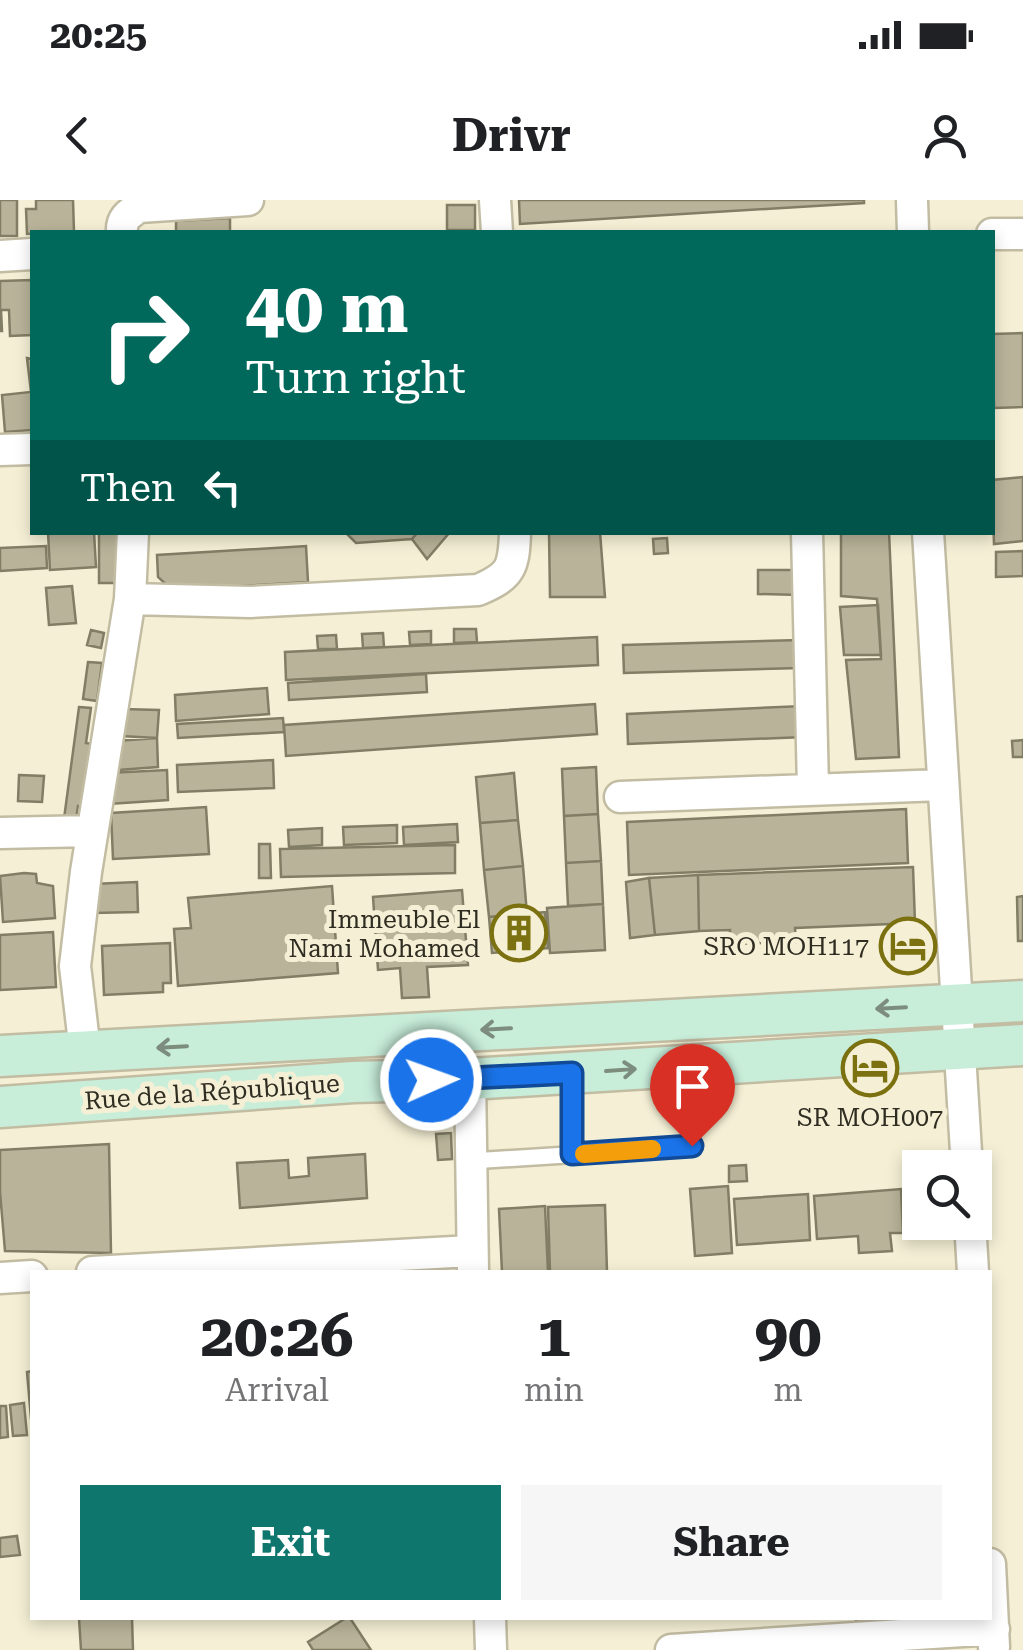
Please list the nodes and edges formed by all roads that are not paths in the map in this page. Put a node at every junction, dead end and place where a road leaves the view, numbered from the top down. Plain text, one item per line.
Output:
1 (248, 200) edge
2 (495, 200) edge
3 (912, 200) edge
4 (122, 230) edge
5 (497, 230) edge
6 (912, 230) edge
7 (995, 234) edge
8 (1023, 234) edge
9 (30, 254) edge
10 (0, 256) edge
11 (30, 449) edge
12 (0, 450) edge
13 (134, 535) edge
14 (515, 535) edge
15 (807, 535) edge
16 (928, 535) edge
17 (130, 600) junction
18 (942, 785) junction
19 (813, 788) junction
20 (620, 797) dead end
21 (92, 831) junction
22 (0, 832) edge
23 (1023, 1002) edge
24 (958, 1004) junction
25 (1023, 1045) edge
26 (960, 1048) junction
27 (85, 1051) junction
28 (0, 1056) edge
29 (572, 1073) junction
30 (470, 1079) junction
31 (0, 1107) edge
32 (692, 1146) dead end
33 (966, 1150) edge
34 (572, 1154) junction
35 (471, 1162) junction
36 (971, 1240) edge
37 (472, 1262) edge
38 (168, 1270) edge
39 (973, 1270) edge
40 (30, 1276) edge
41 (0, 1278) edge
42 (992, 1602) edge
43 (490, 1620) edge
44 (994, 1640) edge
45 (935, 1641) edge
46 (492, 1650) edge
47 (670, 1650) edge

1 - 4 street
2 - 5 street
3 - 6 street
7 - 8 street
9 - 10 street
11 - 12 street
13 - 17 street
14 - 17 street
15 - 19 street
16 - 18 street
17 - 21 street
18 - 19 street
18 - 24 street
19 - 20 street
21 - 22 street
21 - 27 street
23 - 24 main road, Rue de la République
24 - 26 street
24 -> 27 main road, Rue de la République
25 - 26 main road, Rue de la République
29 -> 26 main road, Rue de la République
26 - 33 street
27 - 28 main road, Rue de la République
29 - 30 main road, Rue de la République
29 - 34 lane
30 - 31 main road, Rue de la République
30 - 35 street
32 - 34 lane
34 - 35 lane
35 - 37 street
36 - 39 street
37 - 38 street
40 - 41 street
42 - 44 street
43 - 46 street
44 - 45 street
45 - 47 street

